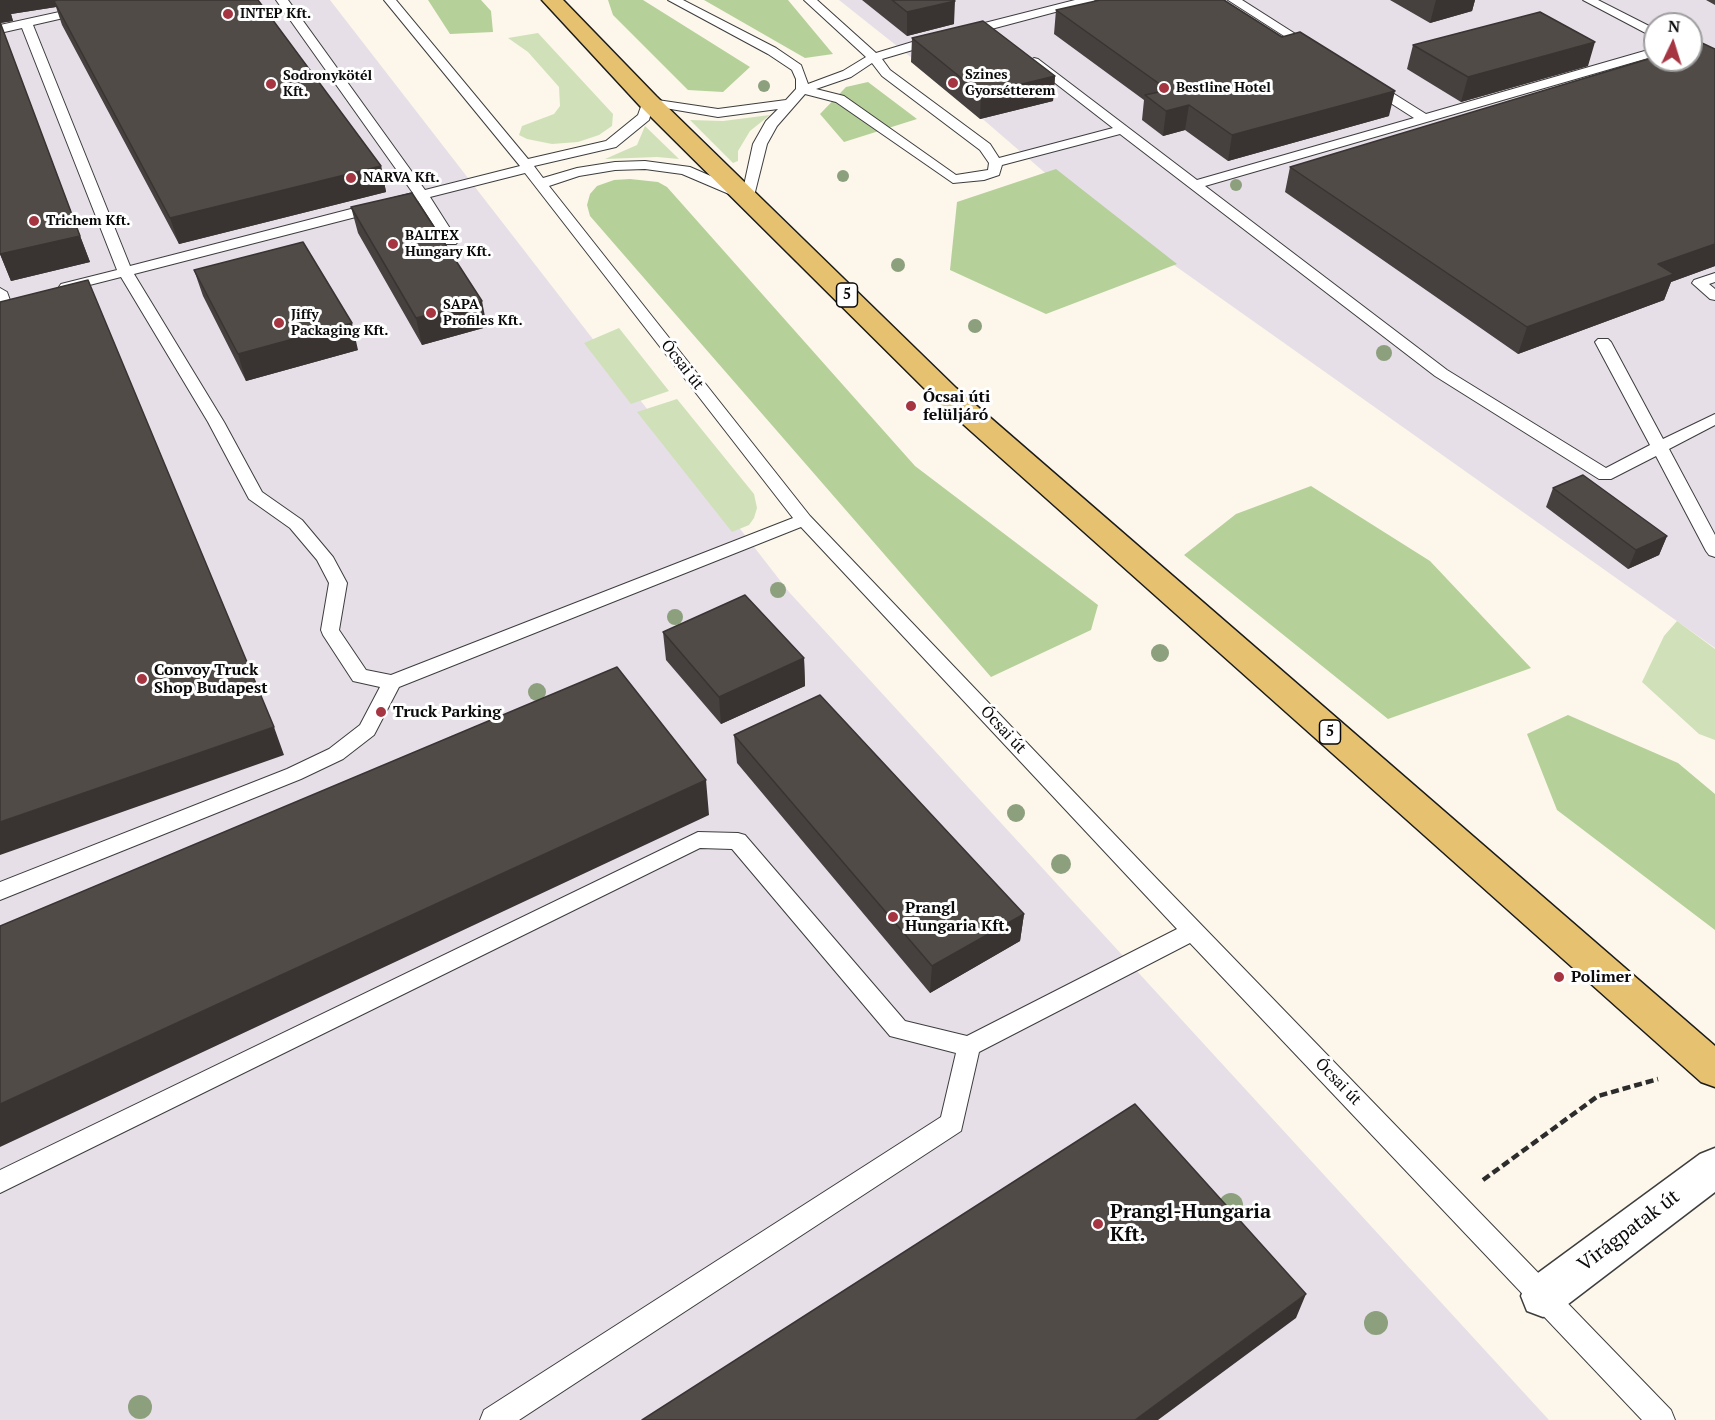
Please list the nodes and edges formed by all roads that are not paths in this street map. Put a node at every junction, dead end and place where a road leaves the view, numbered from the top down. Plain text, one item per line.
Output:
1 (129, 0) edge
2 (282, 0) edge
3 (390, 0) edge
4 (552, 0) edge
5 (674, 0) edge
6 (810, 0) edge
7 (1089, 0) edge
8 (1234, 0) edge
9 (1589, 0) edge
10 (84, 5) edge
11 (27, 24) junction
12 (987, 26) junction
13 (1643, 28) edge
14 (0, 29) edge
15 (1005, 40) edge
16 (1023, 54) edge
17 (1643, 55) edge
18 (1324, 56) edge
19 (874, 57) junction
20 (1365, 81) edge
21 (802, 90) junction
22 (648, 101) junction
23 (789, 103) junction
24 (1425, 119) junction
25 (1122, 130) junction
26 (996, 163) junction
27 (531, 172) junction
28 (1195, 185) junction
29 (422, 196) junction
30 (748, 196) junction
31 (451, 241) dead end
32 (125, 272) junction
33 (1715, 277) edge
34 (48, 292) edge
35 (1715, 296) edge
36 (1603, 342) dead end
37 (1715, 419) edge
38 (1659, 446) junction
39 (804, 520) junction
40 (1715, 551) edge
41 (392, 682) junction
42 (0, 891) edge
43 (1193, 931) junction
44 (969, 1047) junction
45 (1706, 1062) edge
46 (1715, 1167) edge
47 (0, 1182) edge
48 (1543, 1296) junction
49 (494, 1420) edge
50 (1661, 1420) edge

1 - 10 lane
2 - 29 lane
3 - 27 lane, Ócsai út
4 - 22 main road, 5
5 - 21 lane
6 - 19 lane
7 - 12 lane
8 - 18 lane
9 - 13 lane
10 - 11 lane
11 - 14 lane
11 - 32 lane
12 - 15 lane
12 - 19 lane
16 - 25 lane
17 - 24 lane
19 - 21 lane
19 - 26 lane
20 - 24 lane
21 - 23 lane
21 - 26 lane
22 - 23 lane
22 - 27 lane
22 - 30 main road, 5
23 - 30 lane
24 - 28 lane
25 - 26 lane
25 - 28 lane
27 - 29 lane
27 - 30 lane
27 - 39 lane, Ócsai út
28 - 38 lane
29 - 31 lane
29 - 32 lane
30 - 45 main road, 5
32 - 34 lane
32 - 41 lane
33 - 35 lane
36 - 38 lane
37 - 38 lane
38 - 40 lane
39 - 41 lane
39 - 43 lane, Ócsai út
41 - 42 lane
43 - 44 lane
43 - 48 lane, Ócsai út
44 - 47 lane
44 - 49 lane
46 - 48 street, Virágpatak út
48 - 50 lane, Ócsai út

